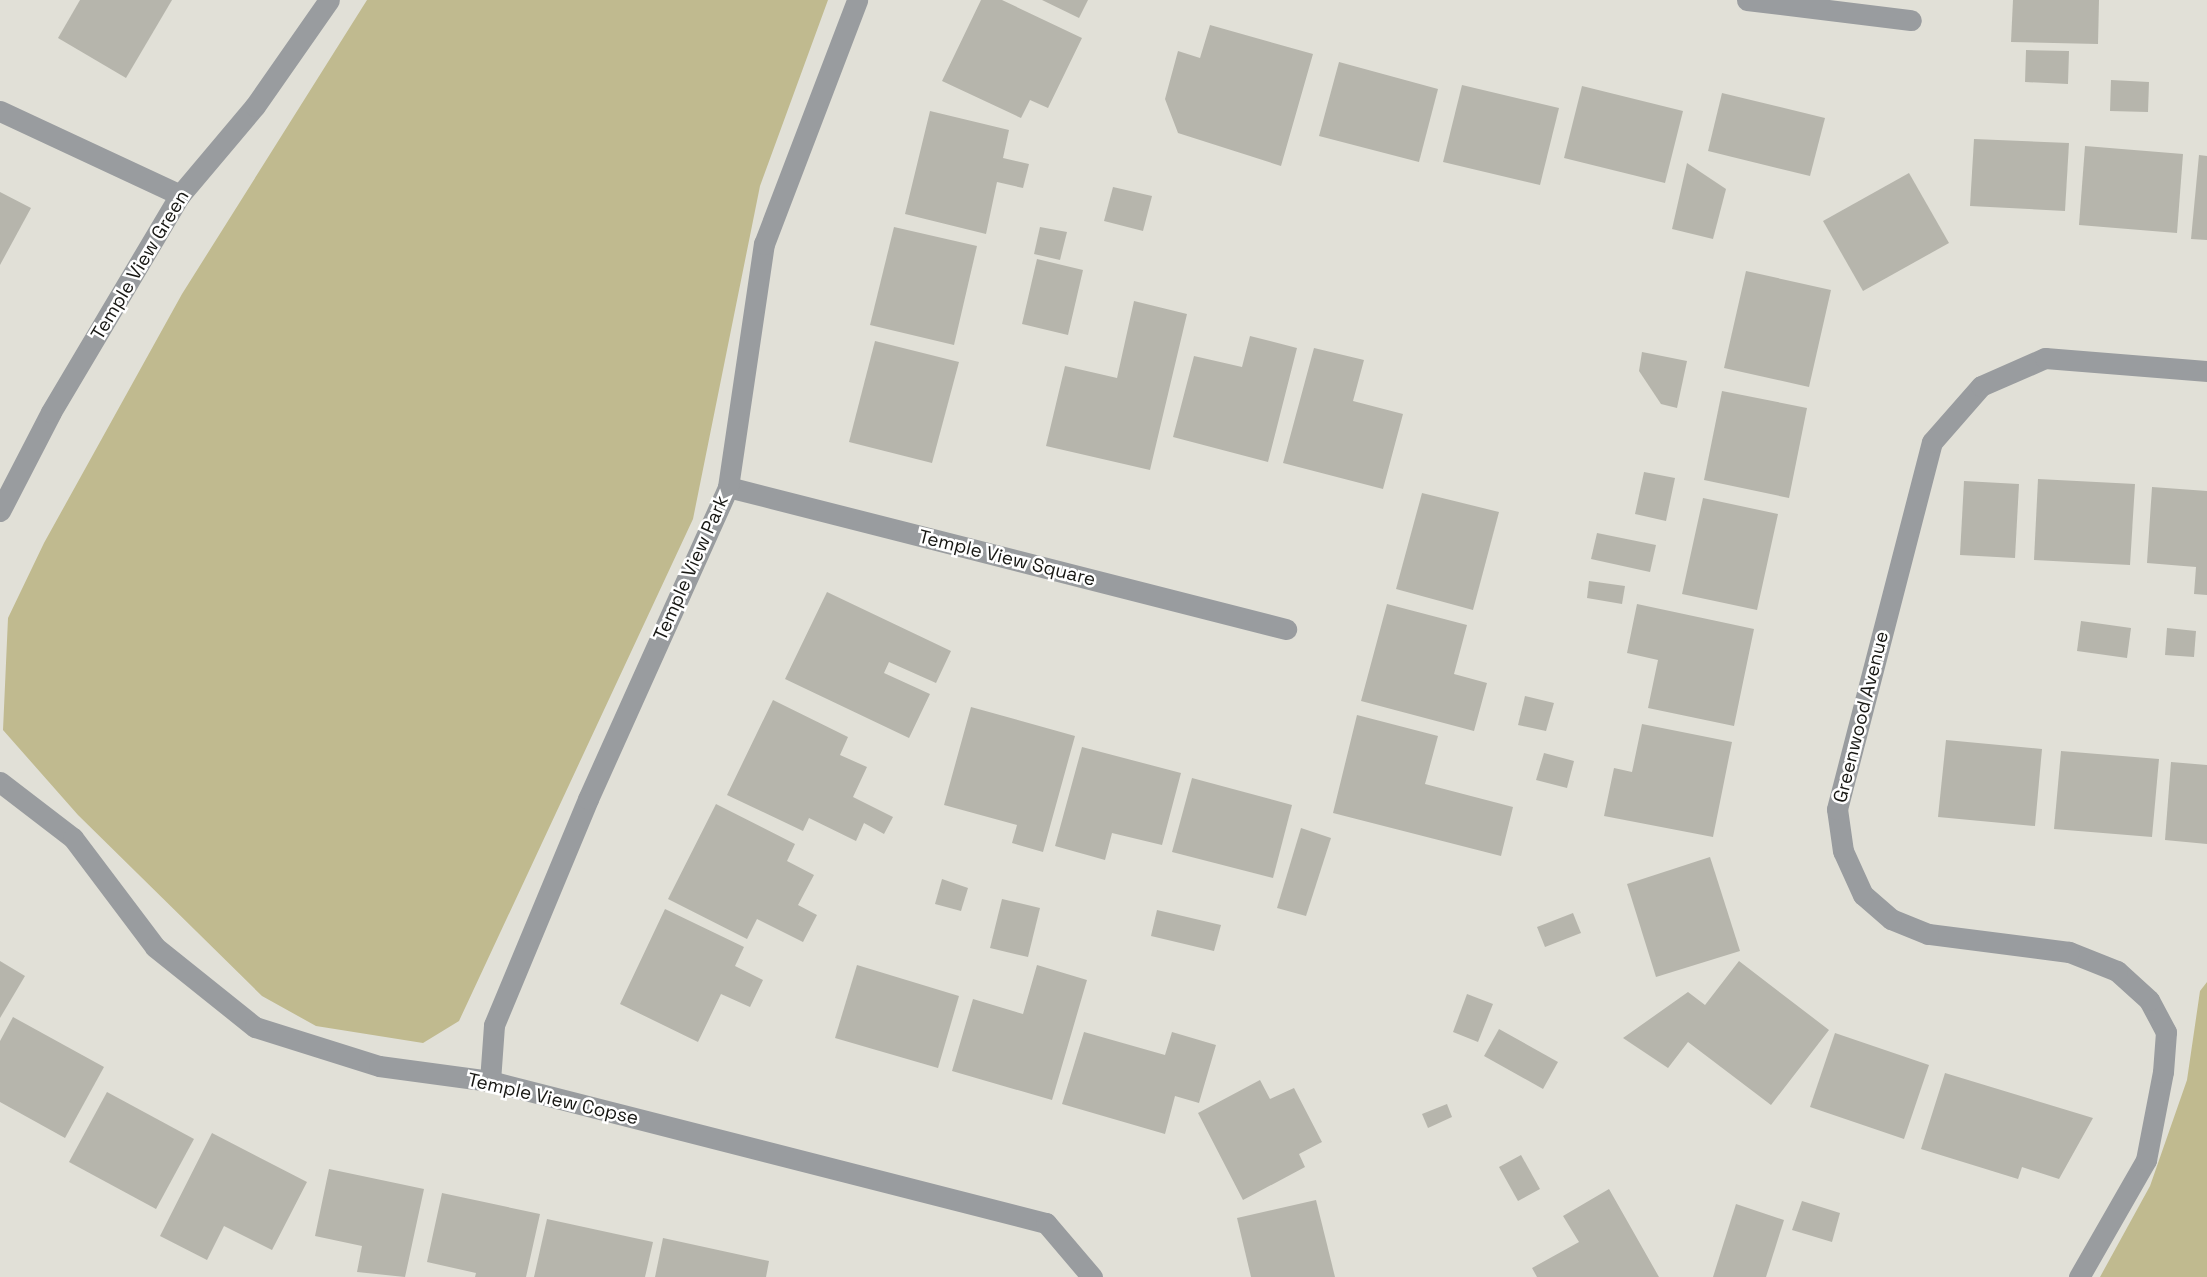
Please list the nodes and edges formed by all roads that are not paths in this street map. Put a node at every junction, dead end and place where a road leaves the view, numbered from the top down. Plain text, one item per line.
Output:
1 (329, 0) edge
2 (857, 0) edge
3 (1747, 0) edge
4 (1911, 20) dead end
5 (0, 111) edge
6 (180, 195) junction
7 (2207, 371) edge
8 (727, 487) junction
9 (0, 512) edge
10 (1286, 629) dead end
11 (0, 782) edge
12 (490, 1081) junction
13 (1092, 1277) edge
14 (2079, 1277) edge

1 - 6 street, Temple View Green
2 - 8 street, Temple View Park
3 - 4 street
5 - 6 street
6 - 9 street, Temple View Green
7 - 14 street, Greenwood Avenue
8 - 10 street, Temple View Square
8 - 12 street, Temple View Park
11 - 12 street, Temple View Copse
12 - 13 street, Temple View Copse

